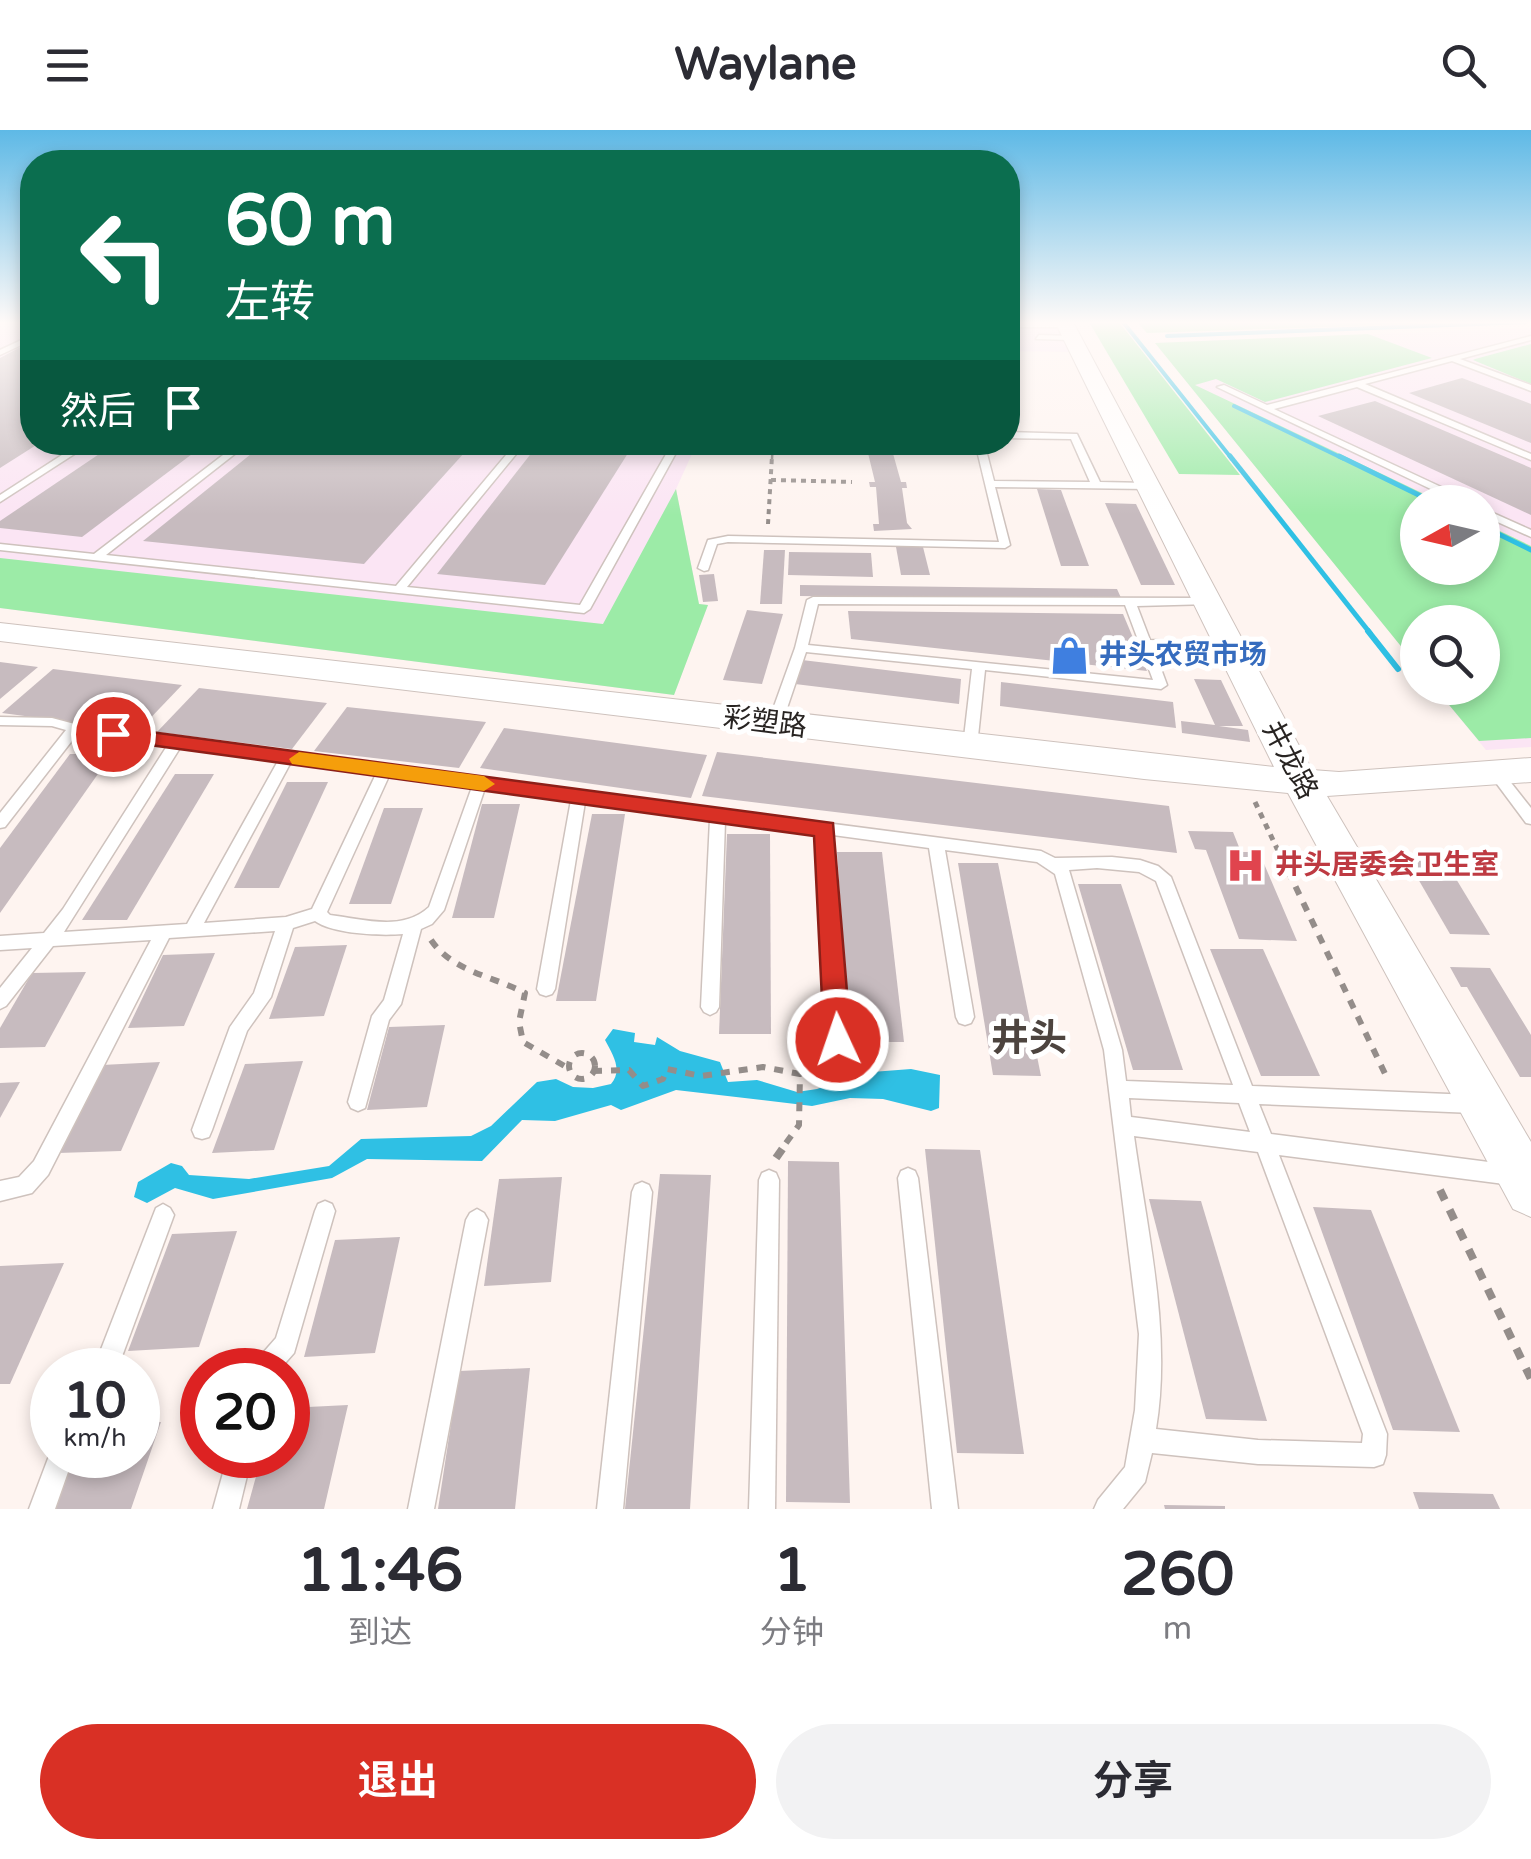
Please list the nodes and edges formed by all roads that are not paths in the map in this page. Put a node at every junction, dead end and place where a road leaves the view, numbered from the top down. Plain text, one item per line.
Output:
1 (1092, 386) edge
2 (1350, 386) edge
3 (1365, 386) edge
4 (1222, 387) dead end
5 (1266, 408) junction
6 (1020, 436) edge
7 (69, 455) edge
8 (229, 455) edge
9 (511, 455) edge
10 (671, 455) edge
11 (982, 455) edge
12 (1531, 457) edge
13 (990, 484) junction
14 (1096, 485) junction
15 (1429, 485) edge
16 (1148, 486) junction
17 (0, 499) edge
18 (1500, 519) edge
19 (1531, 534) edge
20 (0, 547) edge
21 (97, 558) junction
22 (704, 568) dead end
23 (398, 590) junction
24 (1130, 602) junction
25 (1208, 602) junction
26 (0, 632) edge
27 (1145, 642) junction
28 (802, 648) junction
29 (1231, 648) junction
30 (979, 666) junction
31 (0, 722) edge
32 (775, 724) junction
33 (75, 728) junction
34 (176, 743) junction
35 (970, 746) junction
36 (286, 758) junction
37 (1531, 770) edge
38 (384, 771) junction
39 (1496, 773) junction
40 (1300, 782) junction
41 (480, 783) junction
42 (579, 796) junction
43 (718, 815) junction
44 (1531, 819) edge
45 (0, 823) edge
46 (825, 829) junction
47 (936, 843) junction
48 (1056, 864) junction
49 (318, 914) junction
50 (286, 924) junction
51 (420, 924) junction
52 (192, 930) junction
53 (164, 932) junction
54 (48, 940) junction
55 (0, 943) edge
56 (546, 990) dead end
57 (0, 1001) edge
58 (710, 1008) dead end
59 (965, 1017) dead end
60 (838, 1040) road end
61 (1119, 1089) junction
62 (1248, 1094) junction
63 (358, 1102) dead end
64 (1482, 1104) junction
65 (1124, 1125) junction
66 (202, 1130) dead end
67 (1267, 1144) junction
68 (908, 1178) dead end
69 (769, 1180) road end
70 (1527, 1184) edge
71 (0, 1191) edge
72 (642, 1192) dead end
73 (325, 1211) dead end
74 (163, 1215) dead end
75 (477, 1220) dead end
76 (113, 1348) edge
77 (284, 1348) edge
78 (1142, 1439) junction
79 (53, 1478) edge
80 (234, 1478) edge
81 (42, 1509) edge
82 (226, 1509) edge
83 (421, 1509) edge
84 (610, 1509) edge
85 (762, 1509) edge
86 (945, 1509) edge
87 (1107, 1509) edge

1 - 16 street, 井龙路
2 - 5 lane
3 - 12 lane
4 - 5 lane
5 - 15 lane
6 - 14 lane
7 - 17 lane
8 - 21 lane
9 - 23 lane
10 - 23 lane
11 - 13 lane
13 - 14 lane
13 - 22 lane
14 - 16 lane
16 - 25 street, 井龙路
18 - 19 lane
20 - 21 lane
21 - 23 lane
24 - 25 lane
24 - 27 lane
24 - 28 lane
25 - 29 street, 井龙路
26 - 32 street, 彩塑路
27 - 29 lane
27 - 30 lane
28 - 30 lane
28 - 32 lane
29 - 40 street, 井龙路
30 - 35 lane
31 - 33 lane
32 - 35 street, 彩塑路
33 - 34 lane
33 - 45 lane
34 - 36 lane
34 - 54 lane
35 - 40 street, 彩塑路
36 - 38 lane
36 - 52 lane
37 - 39 street, 彩塑路
38 - 41 lane
38 - 49 lane
39 - 40 street, 彩塑路
39 - 44 lane
40 - 64 street, 井龙路
41 - 42 lane
41 - 51 lane
42 - 43 lane
42 - 56 lane
43 - 46 lane
43 - 58 lane
46 - 47 lane
46 - 60 lane
47 - 48 lane
47 - 59 lane
48 - 61 lane
48 - 62 lane
49 - 50 lane
49 - 51 lane
50 - 52 lane
50 - 66 lane
51 - 63 lane
52 - 53 lane
53 - 54 lane
53 - 71 lane
54 - 55 lane
54 - 57 lane
61 - 62 lane
61 - 65 lane
62 - 64 lane
62 - 67 lane
64 - 70 street, 井龙路
65 - 67 lane
65 - 78 lane
67 - 70 lane
67 - 78 lane
68 - 86 lane
69 - 85 lane
72 - 84 lane
73 - 77 lane
74 - 76 lane
75 - 83 lane
78 - 87 lane
79 - 81 lane
80 - 82 lane

